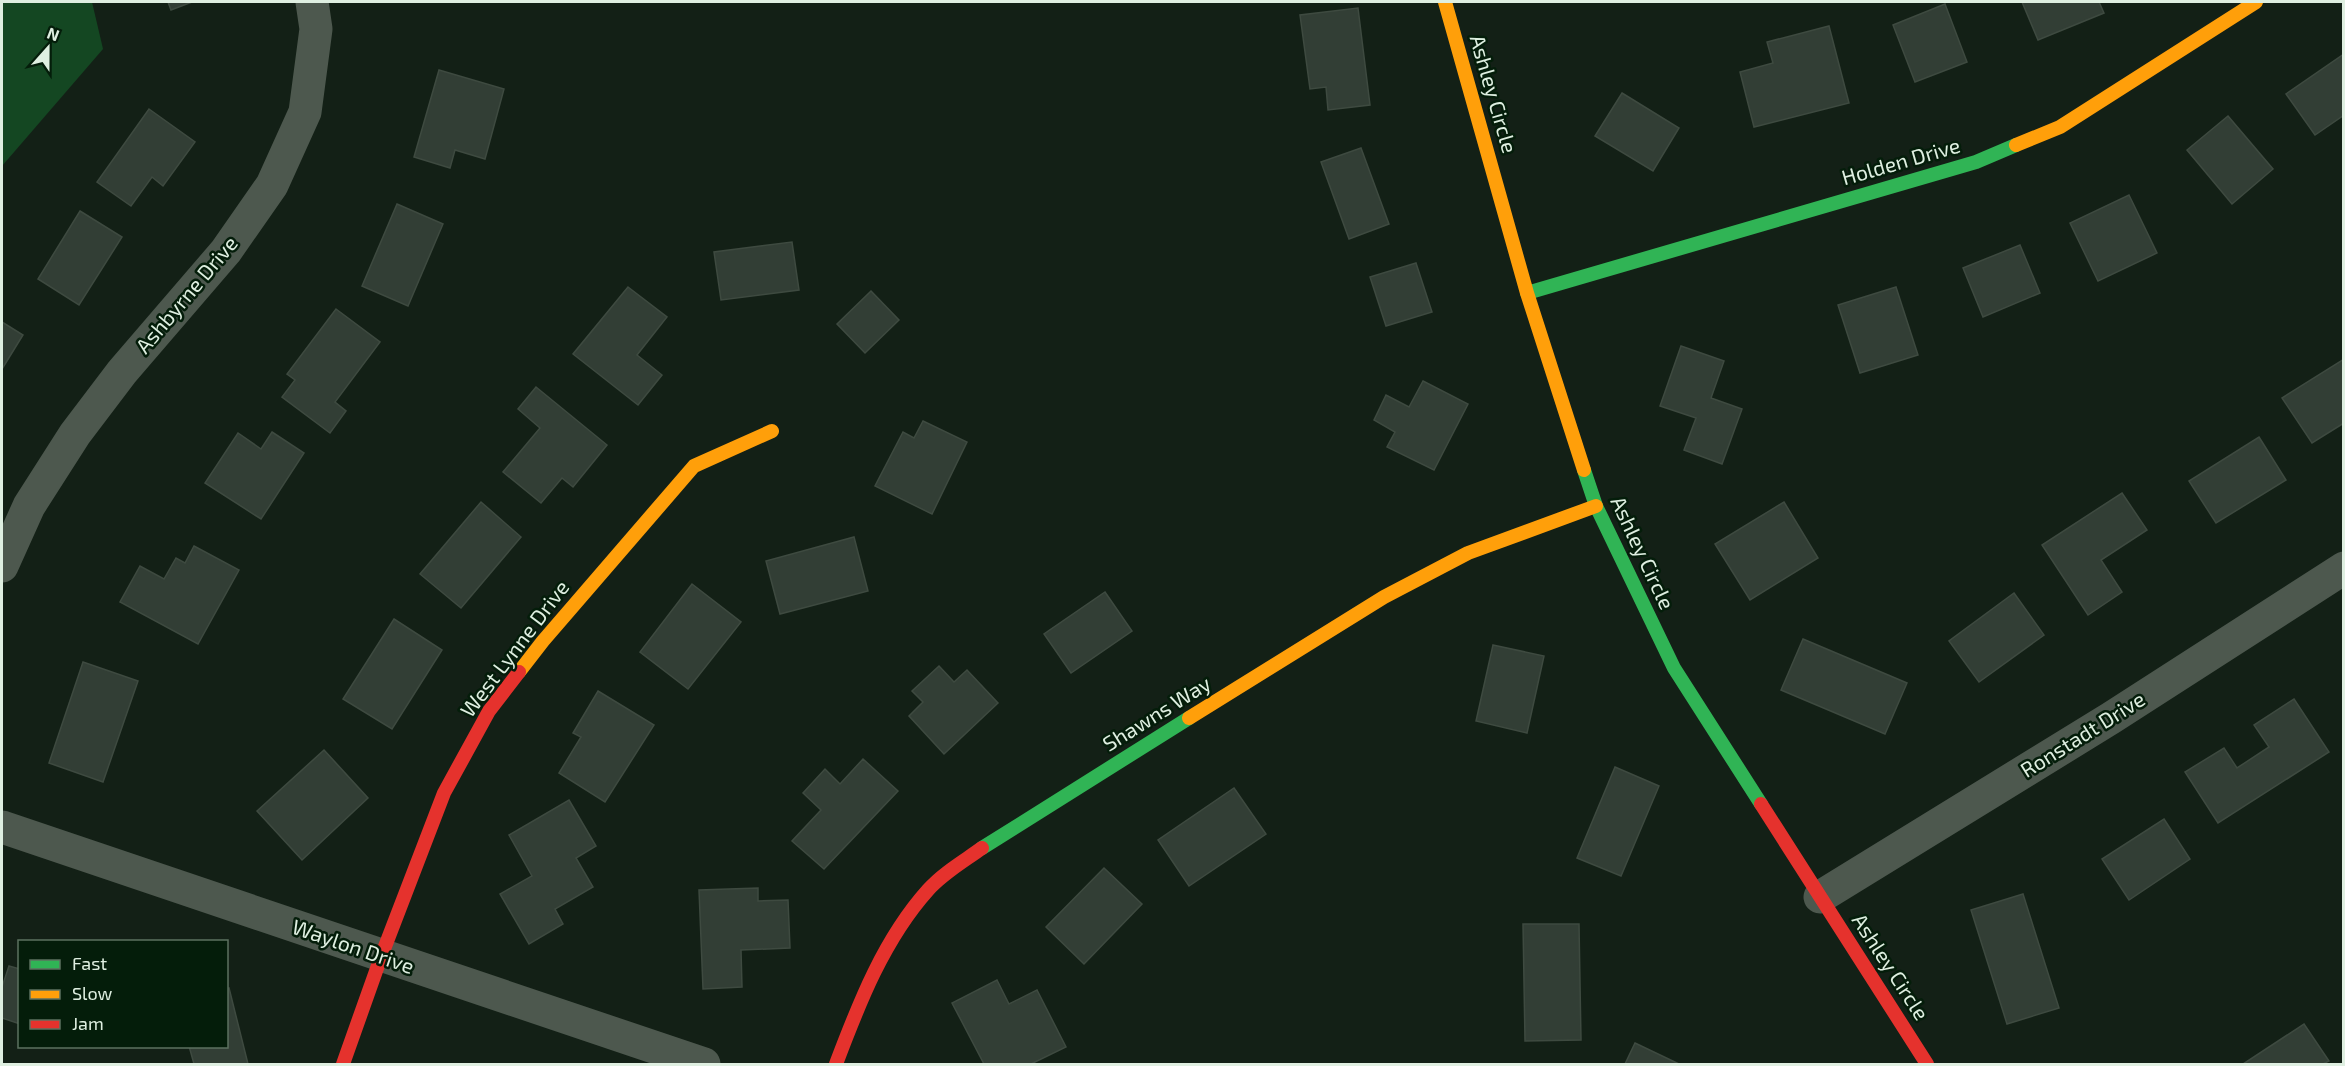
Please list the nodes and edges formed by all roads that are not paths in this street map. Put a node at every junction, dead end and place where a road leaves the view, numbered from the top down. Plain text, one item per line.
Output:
1 (312, 2) edge
2 (1445, 2) edge
3 (2256, 2) edge
4 (1527, 293) junction
5 (772, 431) dead end
6 (1596, 506) junction
7 (2, 566) edge
8 (2343, 568) edge
9 (2, 827) edge
10 (1820, 897) junction
11 (381, 957) junction
12 (344, 1065) edge
13 (704, 1065) edge
14 (836, 1065) edge
15 (1927, 1065) edge

1 - 7 street, Ashbyrne Drive
2 - 4 street, Ashley Circle
3 - 4 street, Holden Drive
4 - 6 street, Ashley Circle
5 - 11 street, West Lynne Drive
6 - 10 street, Ashley Circle
6 - 14 street, Shawns Way
8 - 10 street, Ronstadt Drive
9 - 11 street, Waylon Drive
10 - 15 street, Ashley Circle
11 - 12 street, West Lynne Drive
11 - 13 street, Waylon Drive

